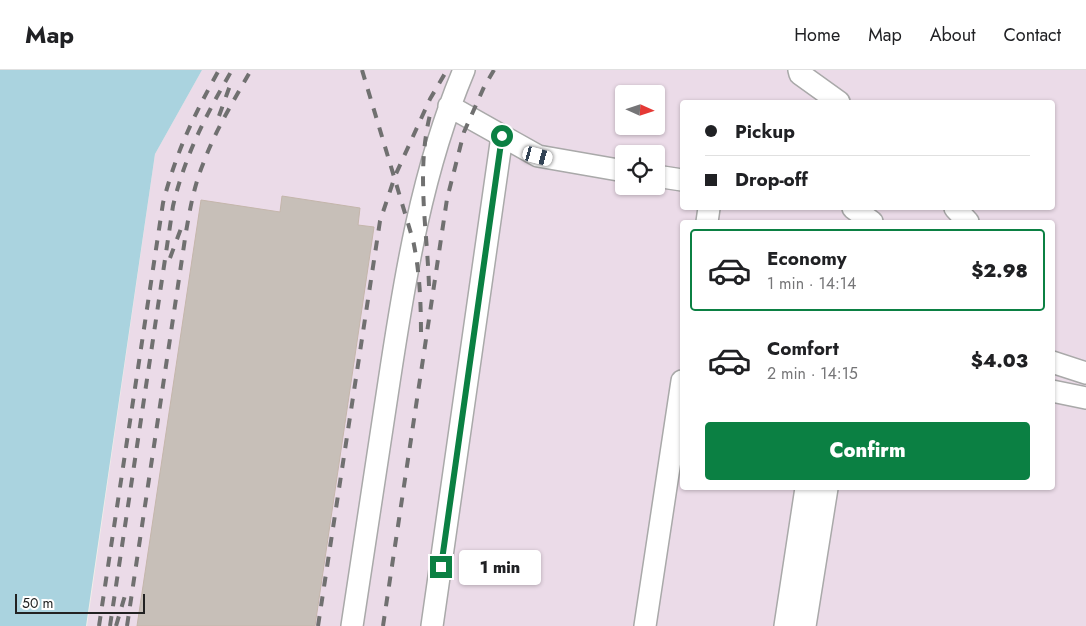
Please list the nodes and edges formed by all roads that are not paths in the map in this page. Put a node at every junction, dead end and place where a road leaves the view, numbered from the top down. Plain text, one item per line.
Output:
1 (464, 70) edge
2 (799, 70) edge
3 (836, 100) edge
4 (449, 106) junction
5 (502, 136) junction
6 (615, 169) edge
7 (665, 177) edge
8 (680, 180) edge
9 (957, 210) edge
10 (966, 220) edge
11 (1055, 363) edge
12 (1086, 373) edge
13 (1055, 392) edge
14 (680, 394) edge
15 (1086, 398) edge
16 (806, 490) edge
17 (827, 490) edge
18 (352, 626) edge
19 (432, 626) edge
20 (645, 626) edge
21 (785, 626) edge
22 (805, 626) edge

1 - 4 lane
2 - 3 lane
4 - 5 lane
4 - 18 lane
5 - 6 lane
5 - 19 lane
7 - 8 lane
9 - 10 lane
11 - 12 lane
13 - 15 lane
14 - 20 lane
16 - 21 lane
17 - 22 lane

